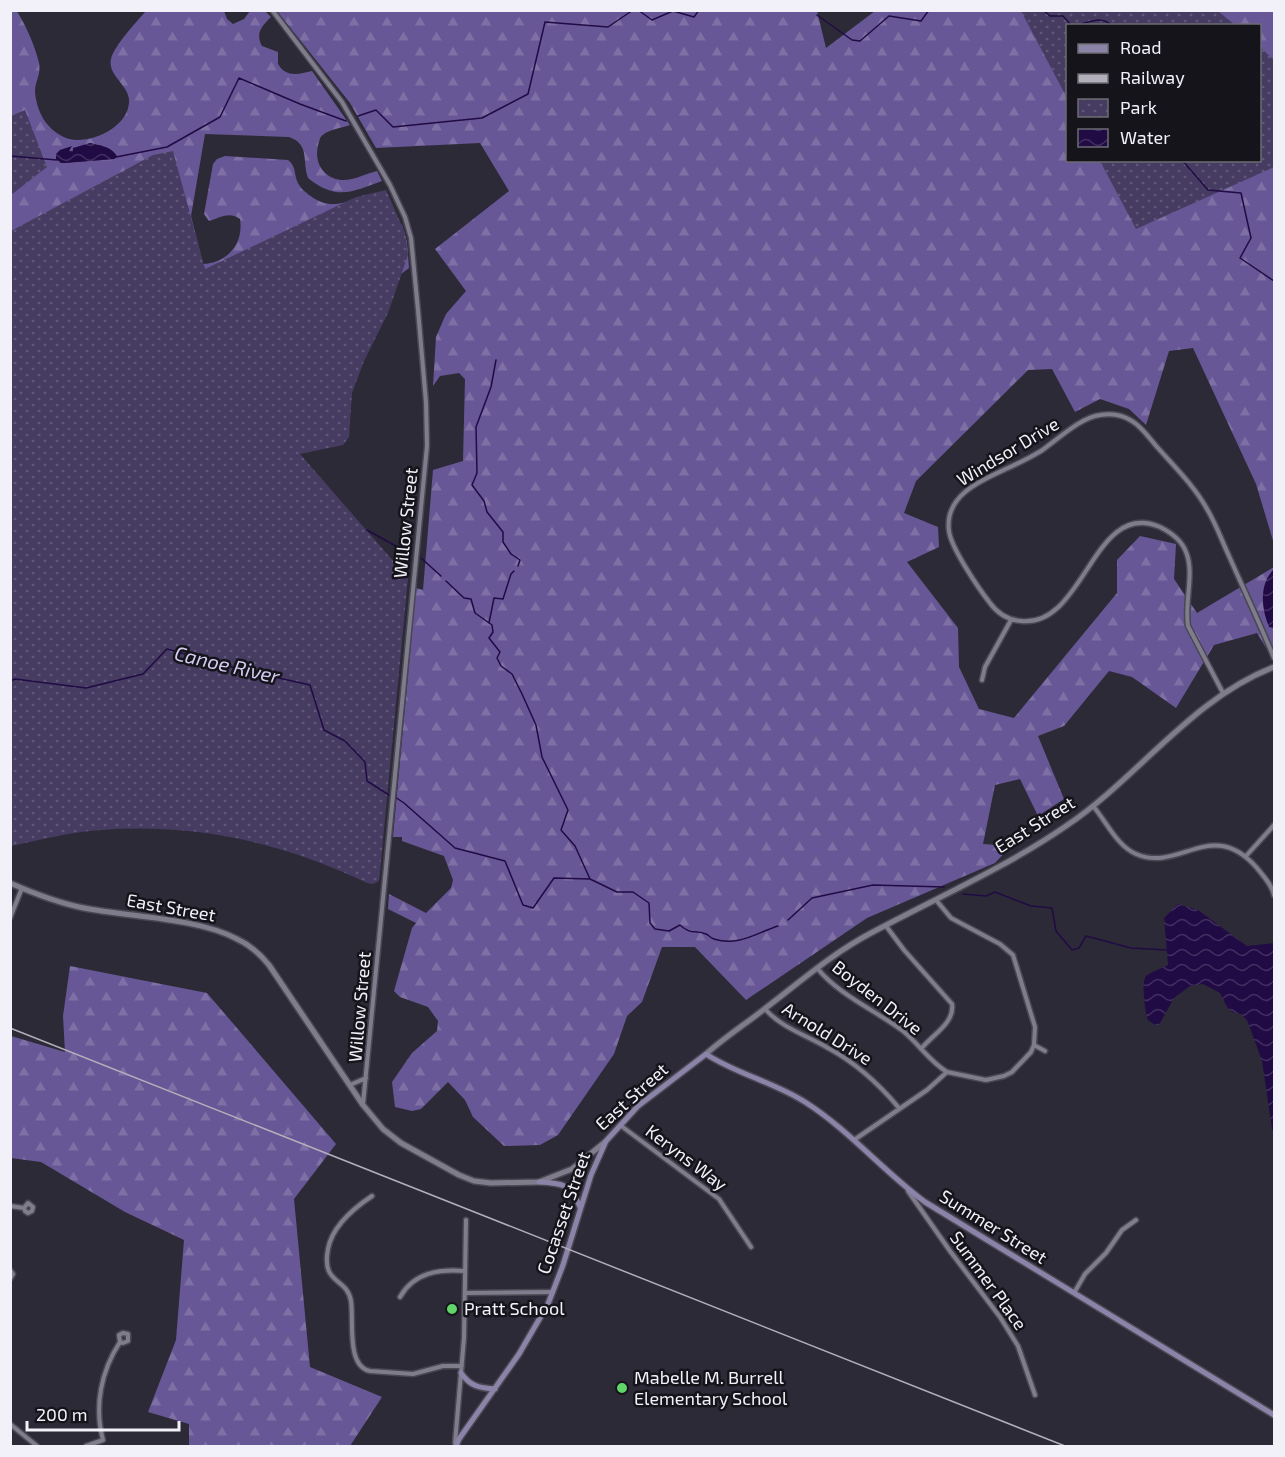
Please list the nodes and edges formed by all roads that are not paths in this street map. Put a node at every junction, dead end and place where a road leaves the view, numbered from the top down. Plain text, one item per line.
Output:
1 (272, 10) edge
2 (1011, 620) junction
3 (1275, 658) edge
4 (1275, 667) edge
5 (982, 680) dead end
6 (1223, 693) junction
7 (1094, 806) junction
8 (1275, 825) edge
9 (1246, 856) junction
10 (10, 883) edge
11 (22, 888) junction
12 (1275, 895) edge
13 (936, 899) junction
14 (10, 918) edge
15 (885, 926) junction
16 (817, 968) junction
17 (765, 1009) junction
18 (1034, 1046) junction
19 (921, 1049) junction
20 (1045, 1052) dead end
21 (706, 1054) junction
22 (947, 1072) junction
23 (367, 1078) junction
24 (350, 1085) junction
25 (363, 1105) junction
26 (899, 1108) junction
27 (620, 1125) junction
28 (853, 1140) junction
29 (606, 1141) junction
30 (539, 1182) junction
31 (907, 1189) junction
32 (372, 1196) dead end
33 (10, 1206) edge
34 (580, 1207) junction
35 (24, 1208) dead end
36 (466, 1220) dead end
37 (1137, 1220) dead end
38 (751, 1247) dead end
39 (10, 1270) edge
40 (465, 1271) junction
41 (10, 1279) edge
42 (553, 1292) junction
43 (465, 1293) junction
44 (1074, 1293) junction
45 (400, 1297) dead end
46 (120, 1342) dead end
47 (461, 1369) junction
48 (495, 1389) junction
49 (1035, 1395) dead end
50 (1275, 1415) edge
51 (10, 1424) edge
52 (103, 1440) junction
53 (37, 1446) edge
54 (86, 1446) edge
55 (105, 1446) edge
56 (455, 1446) edge

1 - 23 street, Willow Street
2 - 3 street, Windsor Drive
2 - 5 street
2 - 6 street
4 - 6 street, East Street
6 - 7 street, East Street
7 - 9 street
7 - 13 street, East Street
8 - 9 street
9 - 12 street
10 - 11 street, East Street
11 - 14 street
11 - 24 street, East Street
13 - 15 street, East Street
13 - 18 street
15 - 16 street, East Street
15 - 19 street
16 - 17 street, East Street
16 - 19 street, Boyden Drive
17 - 21 street, East Street
17 - 26 street, Arnold Drive
18 - 20 street
18 - 22 street
19 - 22 street, Boyden Drive
21 - 27 main road, East Street
21 - 28 main road, Summer Street
22 - 26 street
23 - 24 street, Willow Street
23 - 25 street, Willow Street
24 - 25 street, East Street
25 - 30 street, East Street
26 - 28 street
27 - 29 main road, East Street
27 - 38 street, Keryns Way
28 - 31 main road, Summer Street
29 - 30 street, East Street
29 - 34 main road, Cocasset Street
30 - 34 main road
31 - 44 main road, Summer Street
31 - 49 street, Summer Place
32 - 47 street
33 - 35 street
34 - 42 main road, Cocasset Street
36 - 40 street
37 - 44 street
39 - 41 street
40 - 43 street
40 - 45 street
42 - 43 street
42 - 48 main road, Cocasset Street
43 - 47 street
44 - 50 main road, Summer Street
46 - 52 street
47 - 48 main road
47 - 56 street
48 - 56 main road, Cocasset Street
51 - 53 street
52 - 54 street
52 - 55 street

